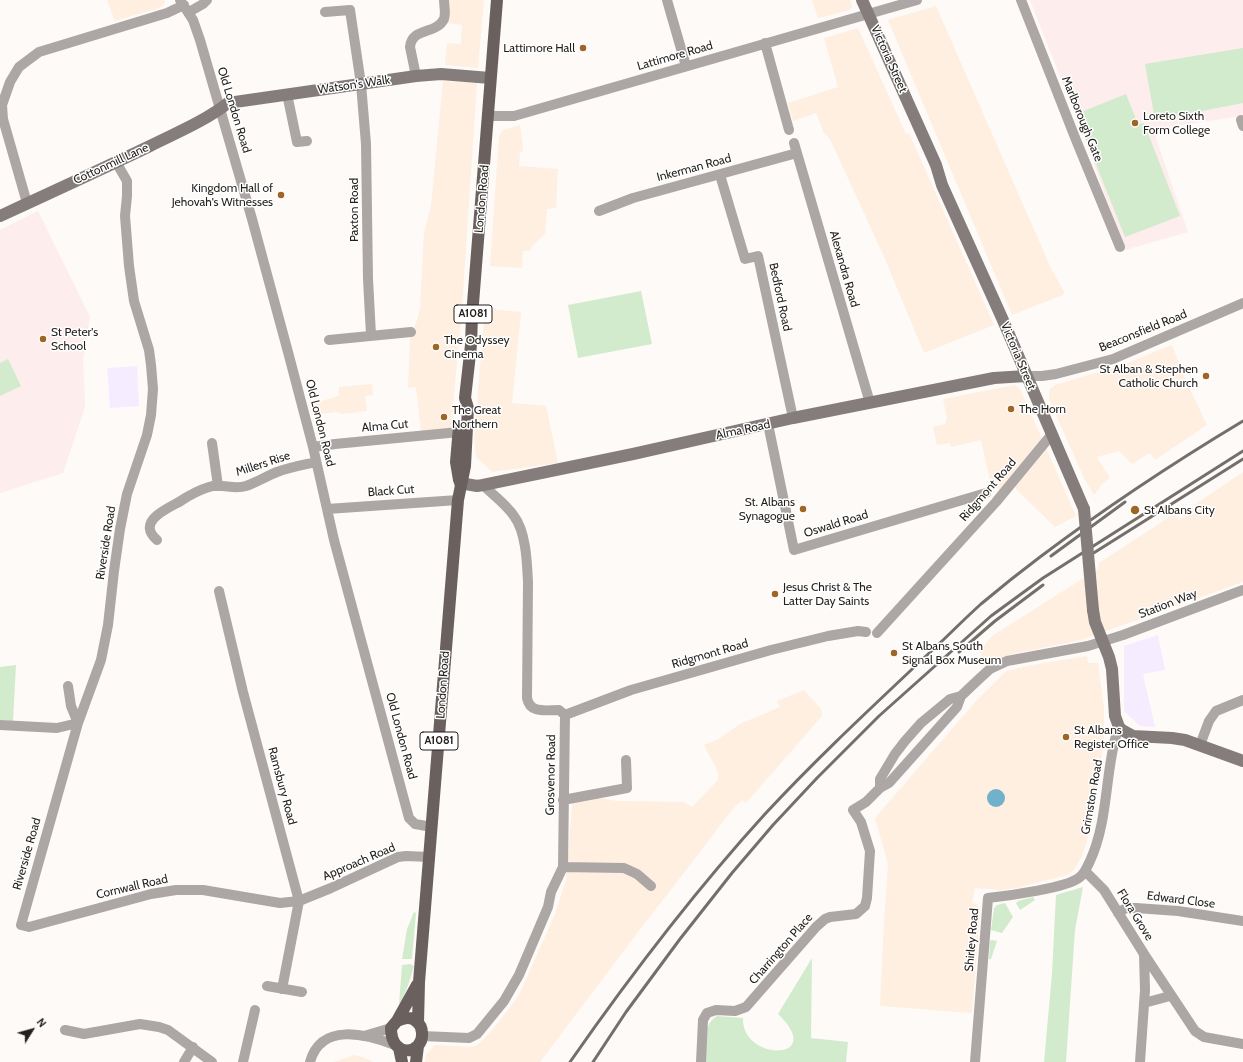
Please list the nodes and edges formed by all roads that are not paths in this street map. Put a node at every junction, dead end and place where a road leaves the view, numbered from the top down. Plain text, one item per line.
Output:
1 (207, 0) edge
2 (444, 0) edge
3 (497, 0) edge
4 (667, 0) edge
5 (862, 0) edge
6 (917, 0) edge
7 (1021, 0) edge
8 (184, 6) edge
9 (325, 12) dead end
10 (869, 15) junction
11 (765, 43) junction
12 (686, 66) junction
13 (416, 76) junction
14 (490, 78) junction
15 (361, 84) junction
16 (288, 94) junction
17 (221, 108) junction
18 (488, 116) junction
19 (789, 130) dead end
20 (307, 141) dead end
21 (794, 143) dead end
22 (797, 153) junction
23 (116, 162) junction
24 (720, 175) junction
25 (27, 203) junction
26 (599, 211) dead end
27 (0, 216) edge
28 (1120, 247) dead end
29 (1243, 303) edge
30 (411, 332) dead end
31 (371, 335) junction
32 (330, 340) dead end
33 (1026, 376) junction
34 (465, 398) junction
35 (870, 403) junction
36 (793, 418) junction
37 (768, 424) junction
38 (459, 432) junction
39 (1052, 434) junction
40 (212, 443) dead end
41 (313, 447) junction
42 (316, 462) junction
43 (460, 483) junction
44 (483, 485) junction
45 (218, 486) junction
46 (986, 493) dead end
47 (458, 500) junction
48 (327, 510) junction
49 (157, 540) dead end
50 (1243, 590) edge
51 (219, 591) dead end
52 (866, 632) dead end
53 (877, 633) dead end
54 (1103, 642) junction
55 (68, 686) dead end
56 (961, 696) junction
57 (1243, 700) edge
58 (565, 714) junction
59 (78, 723) junction
60 (0, 725) edge
61 (1119, 727) junction
62 (1200, 745) junction
63 (626, 760) dead end
64 (1243, 761) edge
65 (880, 788) junction
66 (563, 800) junction
67 (432, 827) junction
68 (430, 857) junction
69 (563, 867) junction
70 (1085, 871) junction
71 (651, 886) dead end
72 (299, 901) junction
73 (1118, 912) junction
74 (1243, 921) edge
75 (21, 925) joint
76 (1144, 954) junction
77 (419, 982) junction
78 (267, 986) dead end
79 (282, 989) junction
80 (302, 992) dead end
81 (1170, 996) junction
82 (1144, 1003) junction
83 (255, 1010) dead end
84 (418, 1023) junction
85 (394, 1025) junction
86 (65, 1030) dead end
87 (364, 1036) junction
88 (420, 1041) junction
89 (1243, 1044) edge
90 (193, 1047) junction
91 (397, 1047) junction
92 (184, 1062) edge
93 (212, 1062) edge
94 (243, 1062) edge
95 (310, 1062) edge
96 (402, 1062) edge
97 (416, 1062) edge
98 (701, 1062) edge
99 (975, 1062) edge
100 (1140, 1062) edge

1 - 8 street
2 - 13 street
3 - 14 main road, London Road / A1081
4 - 12 street
5 - 10 main road, Victoria Street
6 - 10 street, Lattimore Road
7 - 28 street, Marlborough Gate
8 - 17 street, Old London Road
8 - 25 street
9 - 15 street, Paxton Road
10 - 11 street, Lattimore Road
10 - 33 main road, Victoria Street
11 - 12 street, Lattimore Road
11 - 19 street
12 - 18 street, Lattimore Road
13 - 14 main road, Watson's Walk
13 - 15 main road, Watson's Walk
14 - 18 main road, London Road / A1081
15 - 16 main road, Watson's Walk
15 - 31 street, Paxton Road
16 - 17 main road, Watson's Walk
16 - 20 street
17 - 23 main road, Cottonmill Lane
17 - 41 street, Old London Road
18 - 34 main road, London Road / A1081
21 - 22 street, Alexandra Road
22 - 24 street, Inkerman Road
22 - 35 street, Alexandra Road
23 - 25 main road, Cottonmill Lane
23 - 59 street, Riverside Road
24 - 26 street, Inkerman Road
24 - 36 street, Bedford Road
25 - 27 main road, Cottonmill Lane
29 - 33 street, Beaconsfield Road
30 - 31 street
31 - 32 street
33 - 35 main road, Alma Road
33 - 39 main road, Victoria Street
34 - 38 main road, London Road / A1081
34 - 43 main road, London Road / A1081
35 - 36 main road, Alma Road
36 - 37 main road, Alma Road
37 - 44 main road, Alma Road
37 - 46 street, Oswald Road
38 - 41 street, Alma Cut
38 - 43 main road, London Road / A1081
39 - 53 street, Ridgmont Road
39 - 54 main road, Victoria Street, bridge
40 - 45 street
41 - 42 street, Old London Road
42 - 45 street, Millers Rise
42 - 48 street, Old London Road
43 - 44 main road, Alma Road
43 - 47 main road, London Road / A1081
44 - 58 street
45 - 49 street, Millers Rise
47 - 48 street, Black Cut
47 - 67 main road, London Road / A1081
48 - 67 street, Old London Road
50 - 54 street, Station Way
51 - 72 street, Ramsbury Road
52 - 58 street, Ridgmont Road
54 - 56 street, Charrington Place
54 - 61 main road, Victoria Street
55 - 59 street
56 - 65 street, Charrington Place
56 - 65 street, Charrington Place
57 - 62 street
58 - 66 street, Grosvenor Road
59 - 60 street
59 - 75 street, Riverside Road
61 - 62 main road
61 - 70 street, Grimston Road
62 - 64 main road
63 - 66 street
65 - 98 street, Charrington Place
66 - 69 street, Grosvenor Road
67 - 68 main road, London Road / A1081
68 - 72 street, Approach Road
68 - 77 main road, London Road / A1081
69 - 71 street
69 - 88 street, Grosvenor Road
70 - 73 street, Flora Grove
70 - 99 street, Shirley Road
72 - 75 street, Cornwall Road
72 - 79 street, Ramsbury Road
73 - 74 street, Edward Close
73 - 76 street, Flora Grove
76 - 81 street
76 - 82 street, Flora Grove
77 - 84 main road, London Road / A1081
77 - 85 main road, London Road / A1081
78 - 79 street
79 - 80 street
81 - 82 street
81 - 89 street
82 - 100 street, Flora Grove
83 - 94 street
84 - 85 main road
84 - 88 main road, London Road / A1081
85 - 87 street
85 - 91 main road
86 - 90 street
87 - 91 street
87 - 95 street
88 - 91 main road
88 - 97 main road, London Road / A1081
90 - 92 street
90 - 93 street
91 - 96 main road

